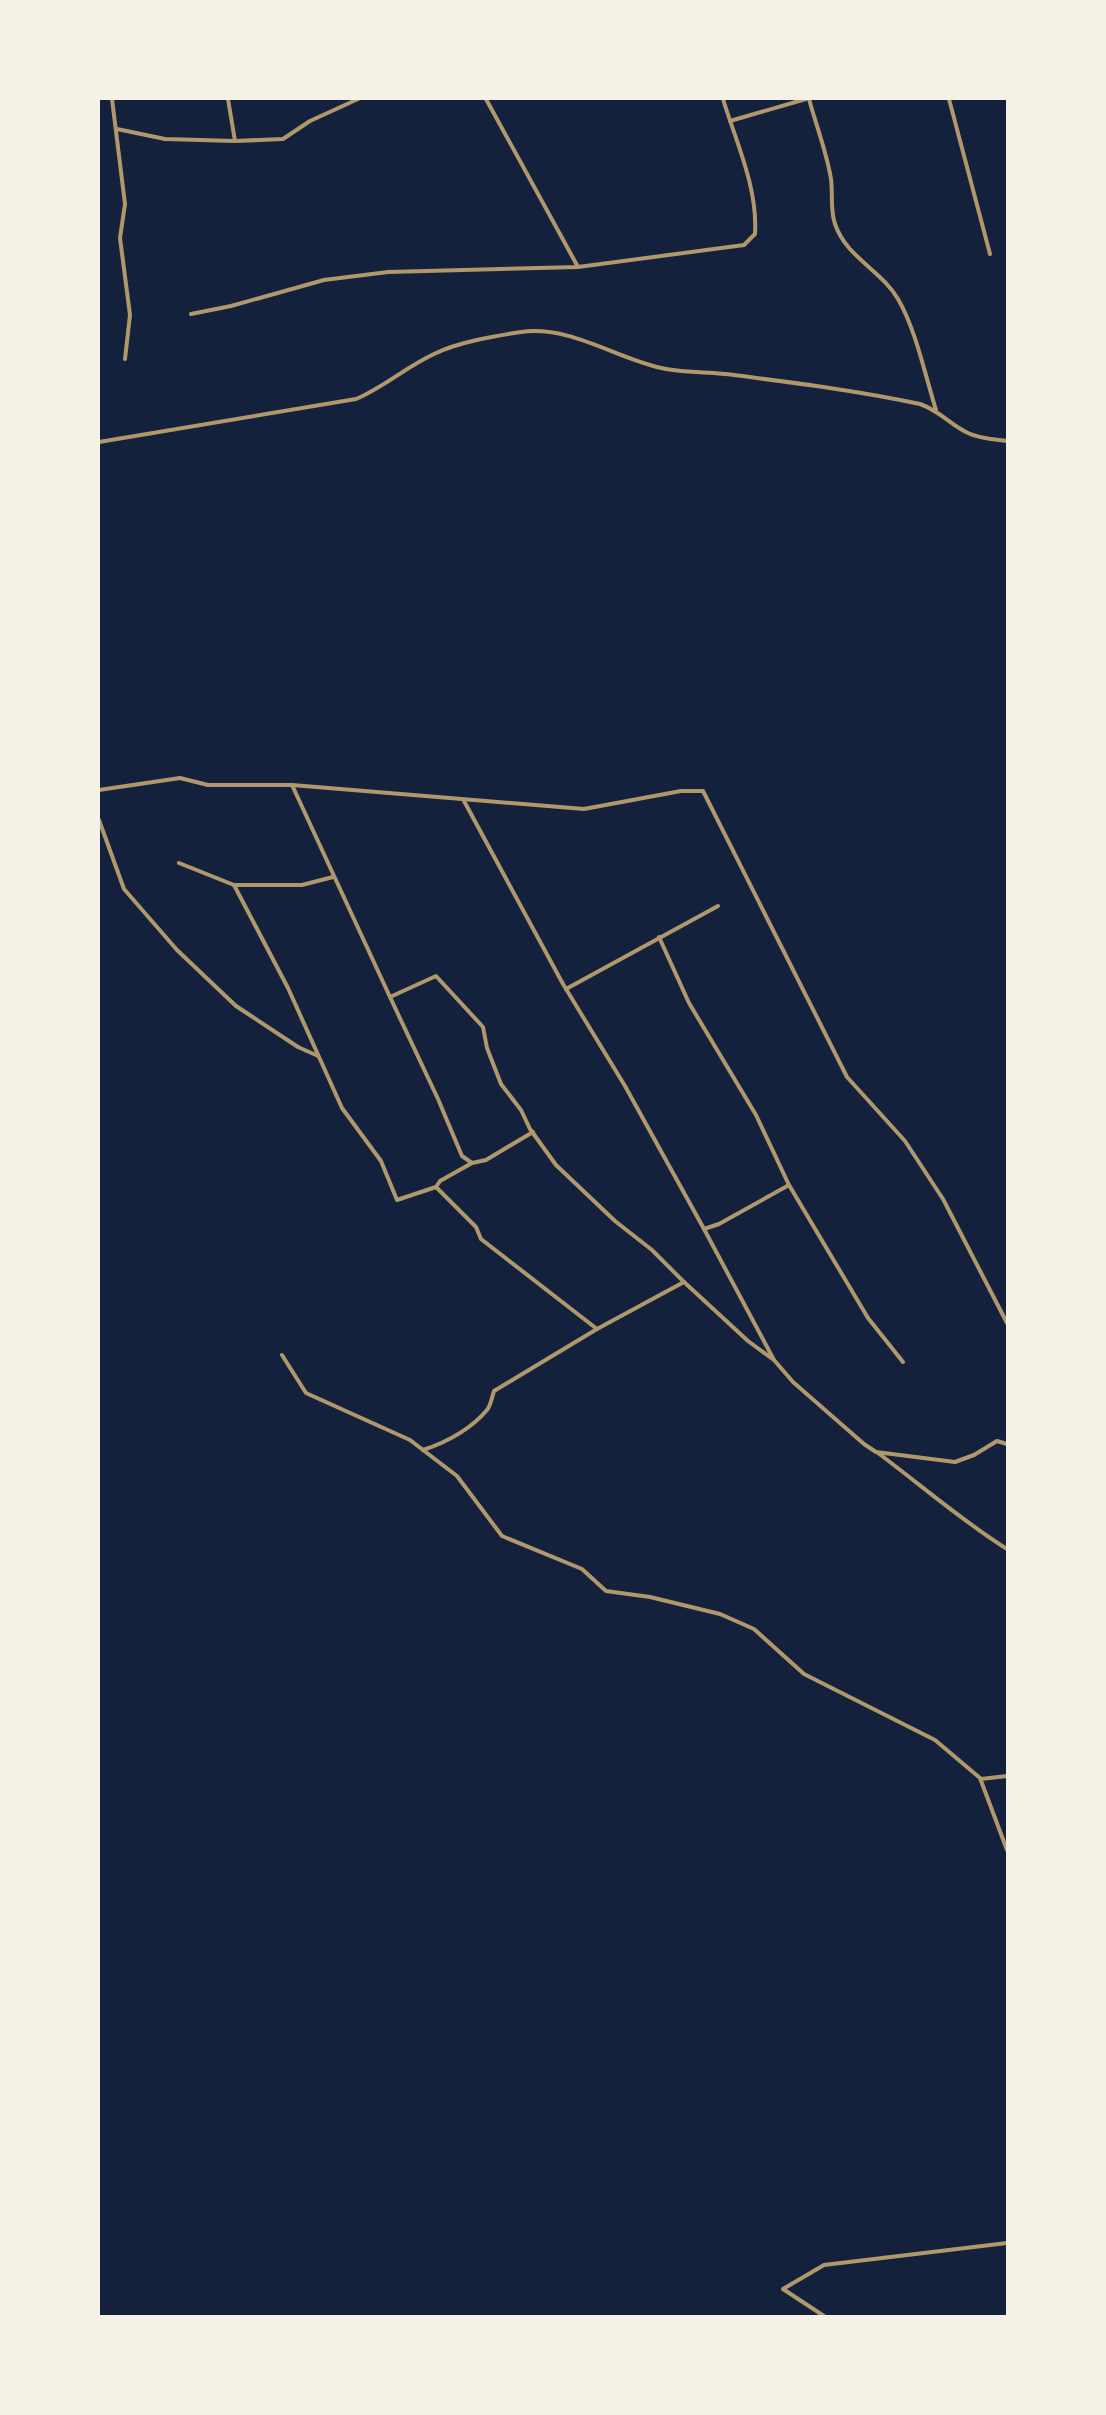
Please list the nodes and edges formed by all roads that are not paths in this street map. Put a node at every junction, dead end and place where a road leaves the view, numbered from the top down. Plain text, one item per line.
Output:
1 (112, 99) edge
2 (228, 99) edge
3 (358, 99) edge
4 (486, 99) edge
5 (723, 99) edge
6 (807, 99) edge
7 (949, 99) edge
8 (730, 121) junction
9 (117, 129) junction
10 (235, 142) junction
11 (990, 254) dead end
12 (578, 267) junction
13 (191, 314) dead end
14 (125, 358) dead end
15 (936, 410) junction
16 (1007, 441) edge
17 (99, 442) edge
18 (292, 786) junction
19 (99, 790) edge
20 (464, 801) junction
21 (99, 820) edge
22 (179, 862) dead end
23 (333, 877) junction
24 (234, 885) junction
25 (718, 906) dead end
26 (659, 937) junction
27 (566, 989) junction
28 (390, 997) junction
29 (318, 1056) junction
30 (533, 1132) junction
31 (472, 1163) junction
32 (788, 1186) junction
33 (436, 1187) junction
34 (704, 1229) junction
35 (684, 1282) junction
36 (1007, 1323) edge
37 (598, 1329) junction
38 (282, 1355) dead end
39 (774, 1360) junction
40 (903, 1362) dead end
41 (1007, 1444) edge
42 (423, 1450) junction
43 (876, 1452) junction
44 (1007, 1549) edge
45 (1007, 1776) edge
46 (981, 1779) dead end
47 (1007, 1850) edge
48 (1007, 2243) edge
49 (824, 2316) edge

1 - 9 street
2 - 10 street
3 - 10 street
4 - 12 street
5 - 8 street
6 - 8 street
6 - 15 street
7 - 11 street
8 - 12 street
9 - 10 street
9 - 14 street
12 - 13 street
15 - 16 street
15 - 17 street
18 - 19 street
18 - 20 street
18 - 23 street
20 - 27 street
20 - 36 street
21 - 29 street
22 - 24 street
23 - 24 street
23 - 28 street
24 - 29 street
25 - 26 street
26 - 27 street
26 - 32 street
27 - 34 street
28 - 30 street
28 - 31 street
29 - 33 street
30 - 31 street
30 - 35 street
31 - 33 street
32 - 34 street
32 - 40 street
33 - 37 street
34 - 39 street
35 - 37 street
35 - 39 street
37 - 42 street
38 - 42 street
39 - 43 street
41 - 43 street
42 - 47 street
43 - 44 street
45 - 46 street
48 - 49 street

